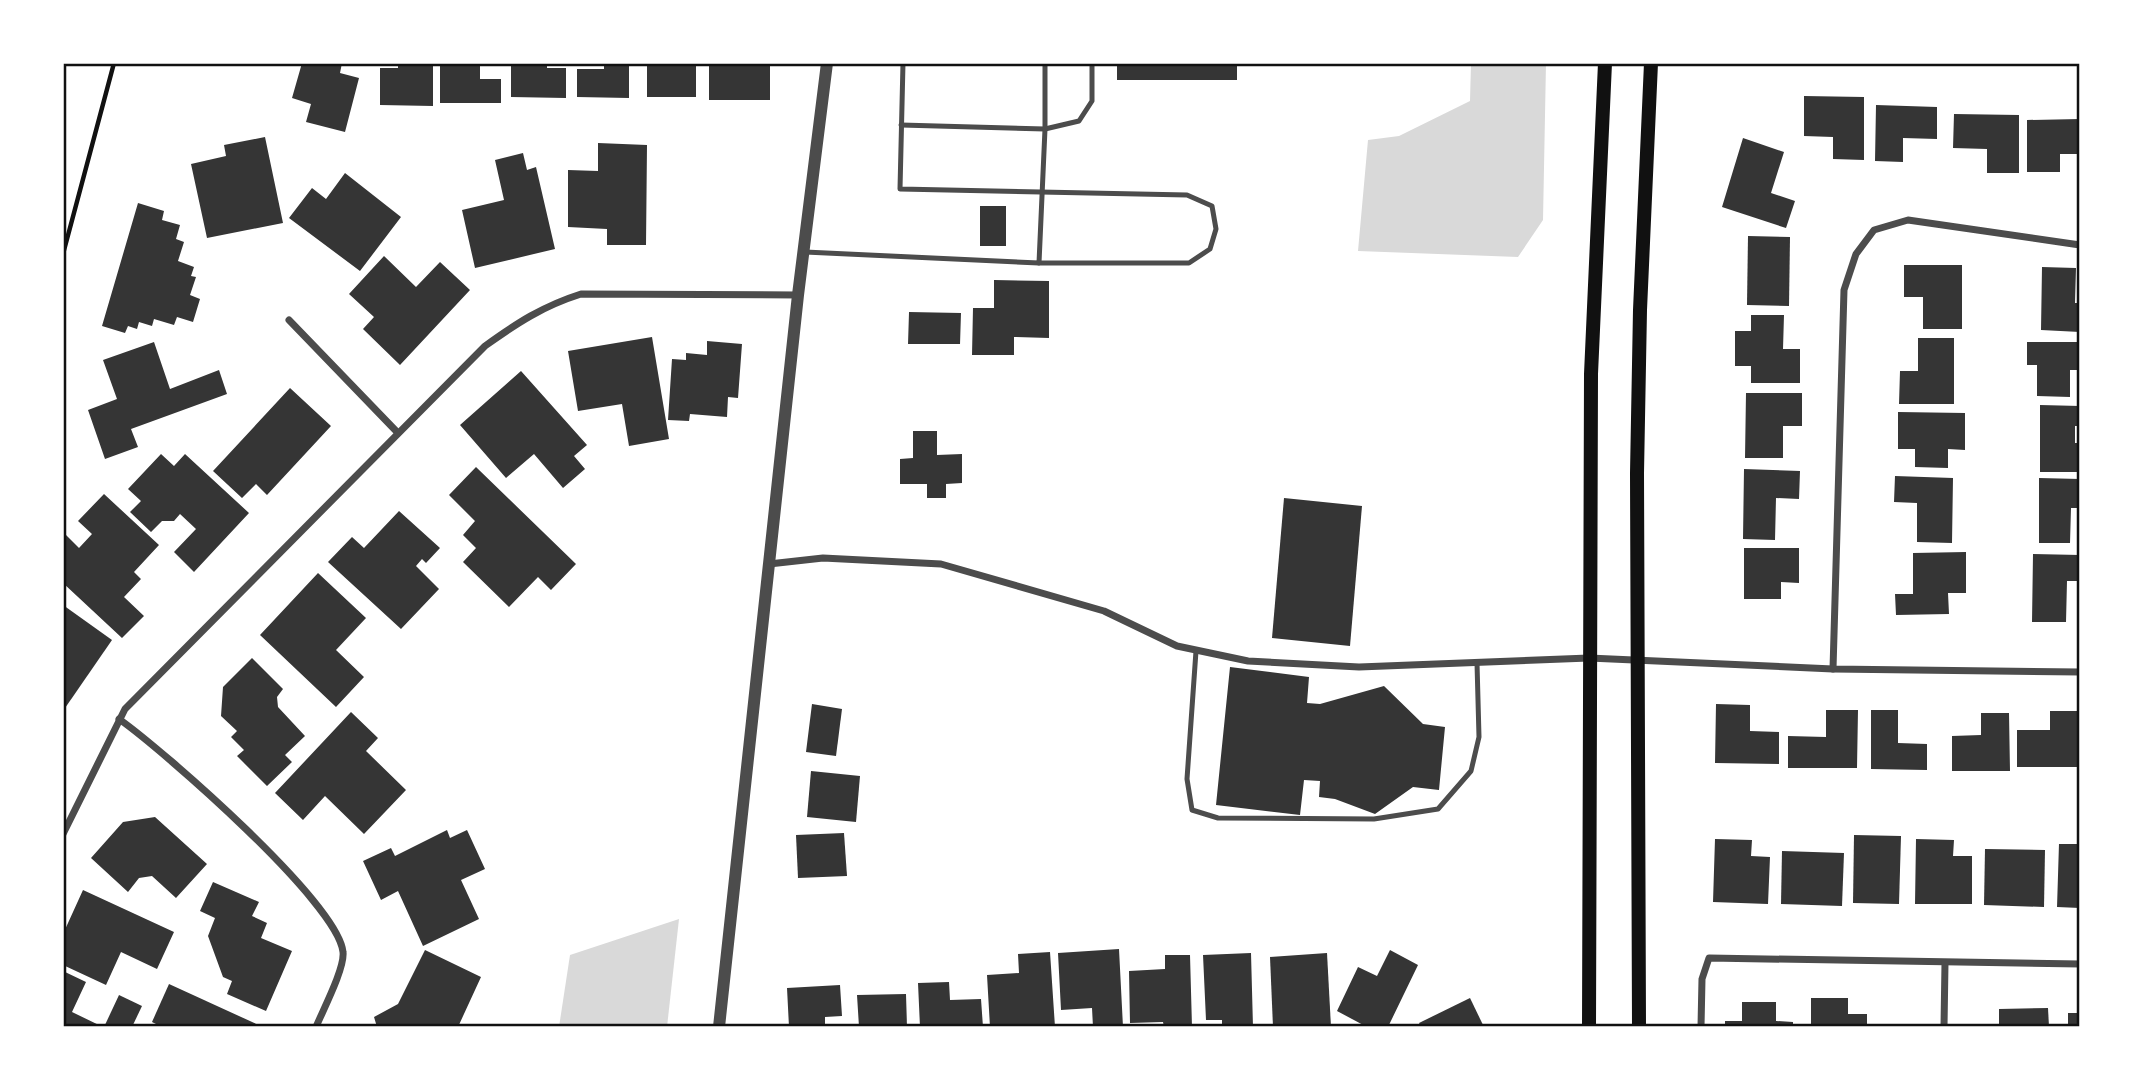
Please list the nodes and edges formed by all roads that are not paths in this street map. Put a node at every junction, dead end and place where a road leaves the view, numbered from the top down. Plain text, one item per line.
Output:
1 (827, 63) edge
2 (903, 63) edge
3 (1045, 63) edge
4 (1092, 63) edge
5 (1605, 63) edge
6 (1651, 63) edge
7 (901, 125) junction
8 (1045, 129) junction
9 (1042, 191) junction
10 (2080, 245) edge
11 (803, 252) junction
12 (1039, 263) junction
13 (798, 295) junction
14 (289, 320) dead end
15 (398, 433) junction
16 (769, 564) junction
17 (1196, 650) junction
18 (1590, 658) junction
19 (1639, 661) junction
20 (1477, 663) junction
21 (1833, 669) junction
22 (2080, 672) edge
23 (119, 719) junction
24 (63, 834) edge
25 (1945, 962) junction
26 (2080, 964) edge
27 (316, 1027) edge
28 (719, 1027) edge
29 (1589, 1027) edge
30 (1639, 1027) edge
31 (1701, 1027) edge
32 (1944, 1027) edge

1 - 11 street
2 - 7 lane
3 - 8 lane
4 - 8 lane
5 - 18 main road
6 - 19 main road
7 - 8 lane
7 - 9 lane
8 - 9 lane
9 - 12 lane
9 - 12 lane
10 - 21 street
11 - 12 lane
11 - 13 street
13 - 15 street
13 - 16 street
14 - 15 street
15 - 23 street
16 - 17 street
16 - 28 street
17 - 20 street
17 - 20 lane
18 - 19 street
18 - 20 street
18 - 29 main road
19 - 21 street
19 - 30 main road
21 - 22 street
23 - 24 street
23 - 27 street
25 - 26 street
25 - 31 street
25 - 32 street

